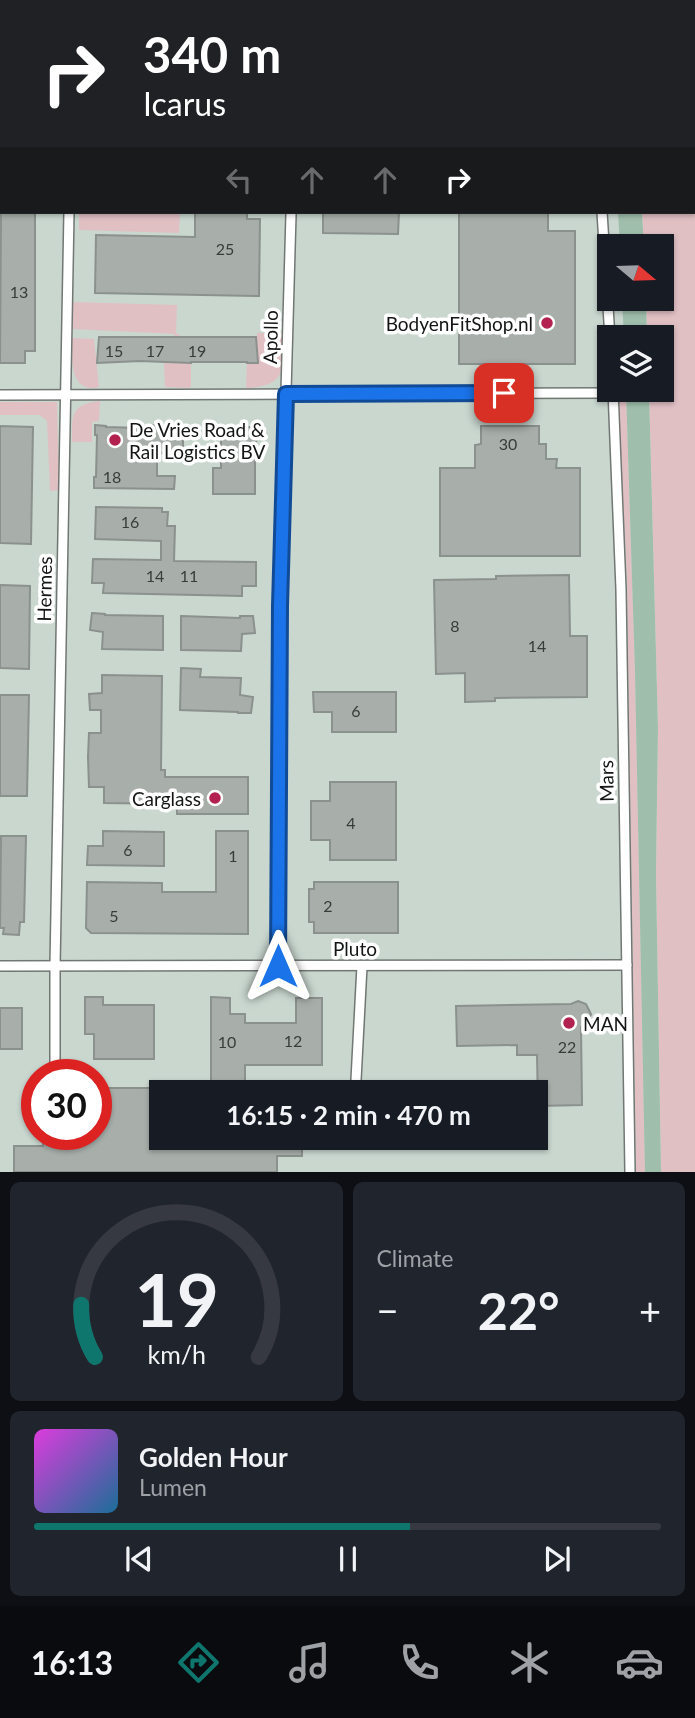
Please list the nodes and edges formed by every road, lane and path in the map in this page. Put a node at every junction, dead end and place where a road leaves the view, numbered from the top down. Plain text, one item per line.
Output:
1 (69, 214) edge
2 (291, 214) dead end
3 (602, 214) edge
4 (609, 325) edge
5 (597, 392) edge
6 (0, 394) edge
7 (286, 394) junction
8 (65, 395) junction
9 (613, 402) edge
10 (627, 965) junction
11 (0, 966) edge
12 (55, 966) junction
13 (278, 966) junction
14 (362, 966) junction
15 (55, 1059) edge
16 (356, 1080) dead end
17 (629, 1172) edge

1 - 8 street, Hermes
2 - 7 street, Apollo
3 - 4 street
5 - 7 street
6 - 8 street
7 - 8 street
7 - 13 street, Apollo
8 - 12 street, Hermes
9 - 10 street, Mars
10 - 14 street, Pluto
10 - 17 street, Mars
11 - 12 street, Pluto
12 - 13 street, Pluto
12 - 15 street, Hermes
13 - 14 street, Pluto
14 - 16 street

